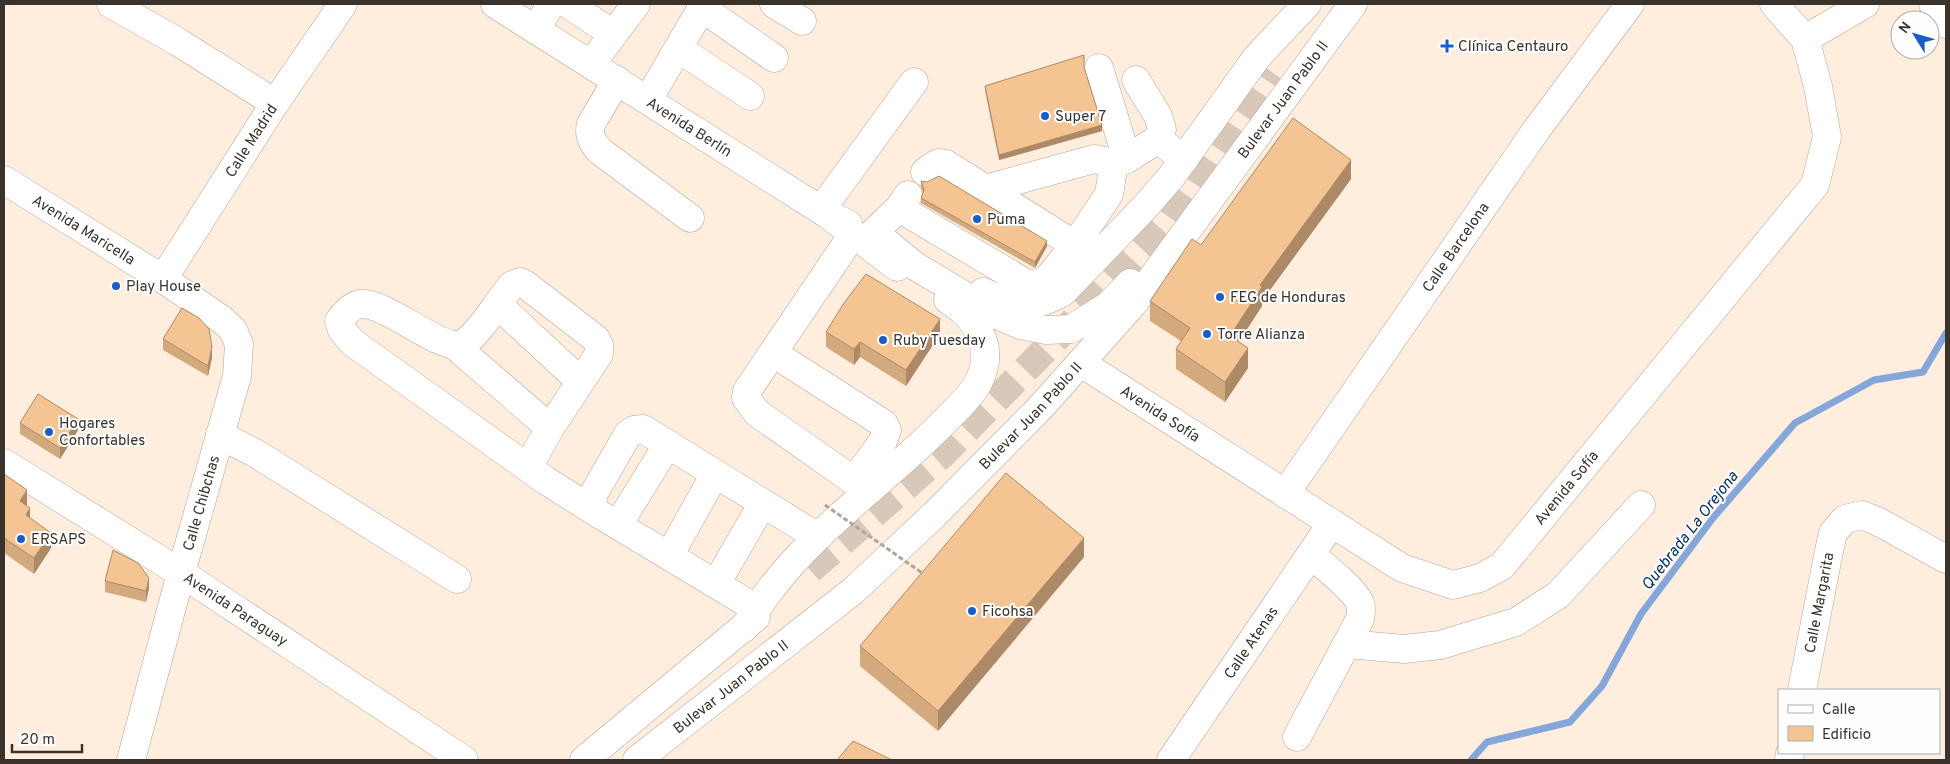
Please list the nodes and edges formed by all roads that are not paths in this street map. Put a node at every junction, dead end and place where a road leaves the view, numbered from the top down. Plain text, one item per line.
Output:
1 (112, 4) edge
2 (342, 4) edge
3 (495, 4) edge
4 (551, 4) edge
5 (568, 4) edge
6 (636, 4) edge
7 (774, 4) edge
8 (1307, 4) edge
9 (1316, 4) edge
10 (1340, 4) edge
11 (1353, 4) edge
12 (1630, 4) edge
13 (1774, 4) edge
14 (1865, 4) edge
15 (1933, 4) edge
16 (703, 6) edge
17 (802, 21) dead end
18 (1946, 24) edge
19 (536, 29) junction
20 (613, 34) junction
21 (1805, 39) junction
22 (679, 49) junction
23 (774, 58) dead end
24 (591, 64) junction
25 (1099, 68) dead end
26 (1269, 70) tunnel mouth
27 (617, 80) junction
28 (1136, 80) dead end
29 (914, 82) dead end
30 (750, 96) dead end
31 (648, 100) junction
32 (275, 103) junction
33 (1158, 140) junction
34 (1184, 160) junction
35 (1120, 161) junction
36 (925, 172) dead end
37 (4, 180) edge
38 (973, 188) junction
39 (824, 212) junction
40 (690, 218) dead end
41 (976, 235) edge
42 (870, 238) junction
43 (1075, 245) junction
44 (998, 266) junction
45 (163, 279) junction
46 (983, 293) junction
47 (497, 304) junction
48 (454, 345) junction
49 (773, 353) junction
50 (1081, 363) junction
51 (580, 381) junction
52 (550, 428) junction
53 (220, 435) junction
54 (668, 444) junction
55 (4, 463) edge
56 (528, 467) junction
57 (715, 474) junction
58 (862, 486) junction
59 (1285, 494) junction
60 (763, 503) junction
61 (1641, 505) dead end
62 (594, 511) junction
63 (1332, 523) junction
64 (618, 525) junction
65 (818, 537) junction
66 (1311, 555) junction
67 (669, 556) junction
68 (1946, 559) edge
69 (810, 570) tunnel mouth
70 (181, 573) junction
71 (457, 579) dead end
72 (716, 584) junction
73 (750, 619) junction
74 (1347, 644) junction
75 (1802, 689) edge
76 (1297, 737) dead end
77 (650, 757) edge
78 (132, 760) edge
79 (464, 760) edge
80 (584, 760) edge
81 (1171, 760) edge

1 - 32 street
2 - 32 street, Calle Madrid
3 - 19 street, Avenida Berlín
4 - 19 street
5 - 20 street
6 - 20 street
7 - 17 street
8 - 34 street
9 - 26 street, Bulevar Juan Pablo II
10 - 42 street
11 - 50 street, Bulevar Juan Pablo II
12 - 59 street, Calle Barcelona
13 - 21 street, Avenida Sofía
14 - 21 street
15 - 18 street
16 - 22 street
16 - 23 street
19 - 24 street, Avenida Berlín
20 - 24 street
21 - 63 street, Avenida Sofía
22 - 30 street
22 - 31 street
24 - 27 street, Avenida Berlín
25 - 35 street
27 - 31 street, Avenida Berlín
27 - 40 street
28 - 33 street
29 - 39 street
31 - 39 street, Avenida Berlín
32 - 45 street, Calle Madrid
33 - 34 street
33 - 35 street
34 - 46 street
35 - 38 street
35 - 43 street
36 - 38 street
37 - 45 street, Avenida Maricella
38 - 43 street
39 - 42 street, Avenida Berlín
41 - 44 street
42 - 44 street
42 - 46 street
42 - 49 street
42 - 58 street
43 - 44 street
44 - 46 street
45 - 53 street, Calle Chibchas
47 - 48 street
47 - 51 street
47 - 51 street
48 - 52 street
48 - 56 street
49 - 58 street
49 - 58 street
50 - 59 street, Avenida Sofía
50 - 77 street, Bulevar Juan Pablo II
51 - 52 street
52 - 56 street
53 - 70 street, Calle Chibchas
53 - 71 street
54 - 57 street
54 - 62 street
54 - 64 street
55 - 70 street, Avenida Paraguay
56 - 62 street
57 - 60 street
57 - 67 street
58 - 65 street
59 - 63 street, Avenida Sofía
60 - 65 street
60 - 72 street
61 - 74 street
62 - 64 street
63 - 66 street, Calle Atenas
64 - 67 street
65 - 73 street
66 - 74 street
66 - 81 street, Calle Atenas
67 - 72 street
68 - 75 street, Calle Margarita
69 - 73 street
70 - 78 street, Calle Chibchas
70 - 79 street, Avenida Paraguay
72 - 73 street
73 - 80 street
74 - 76 street

